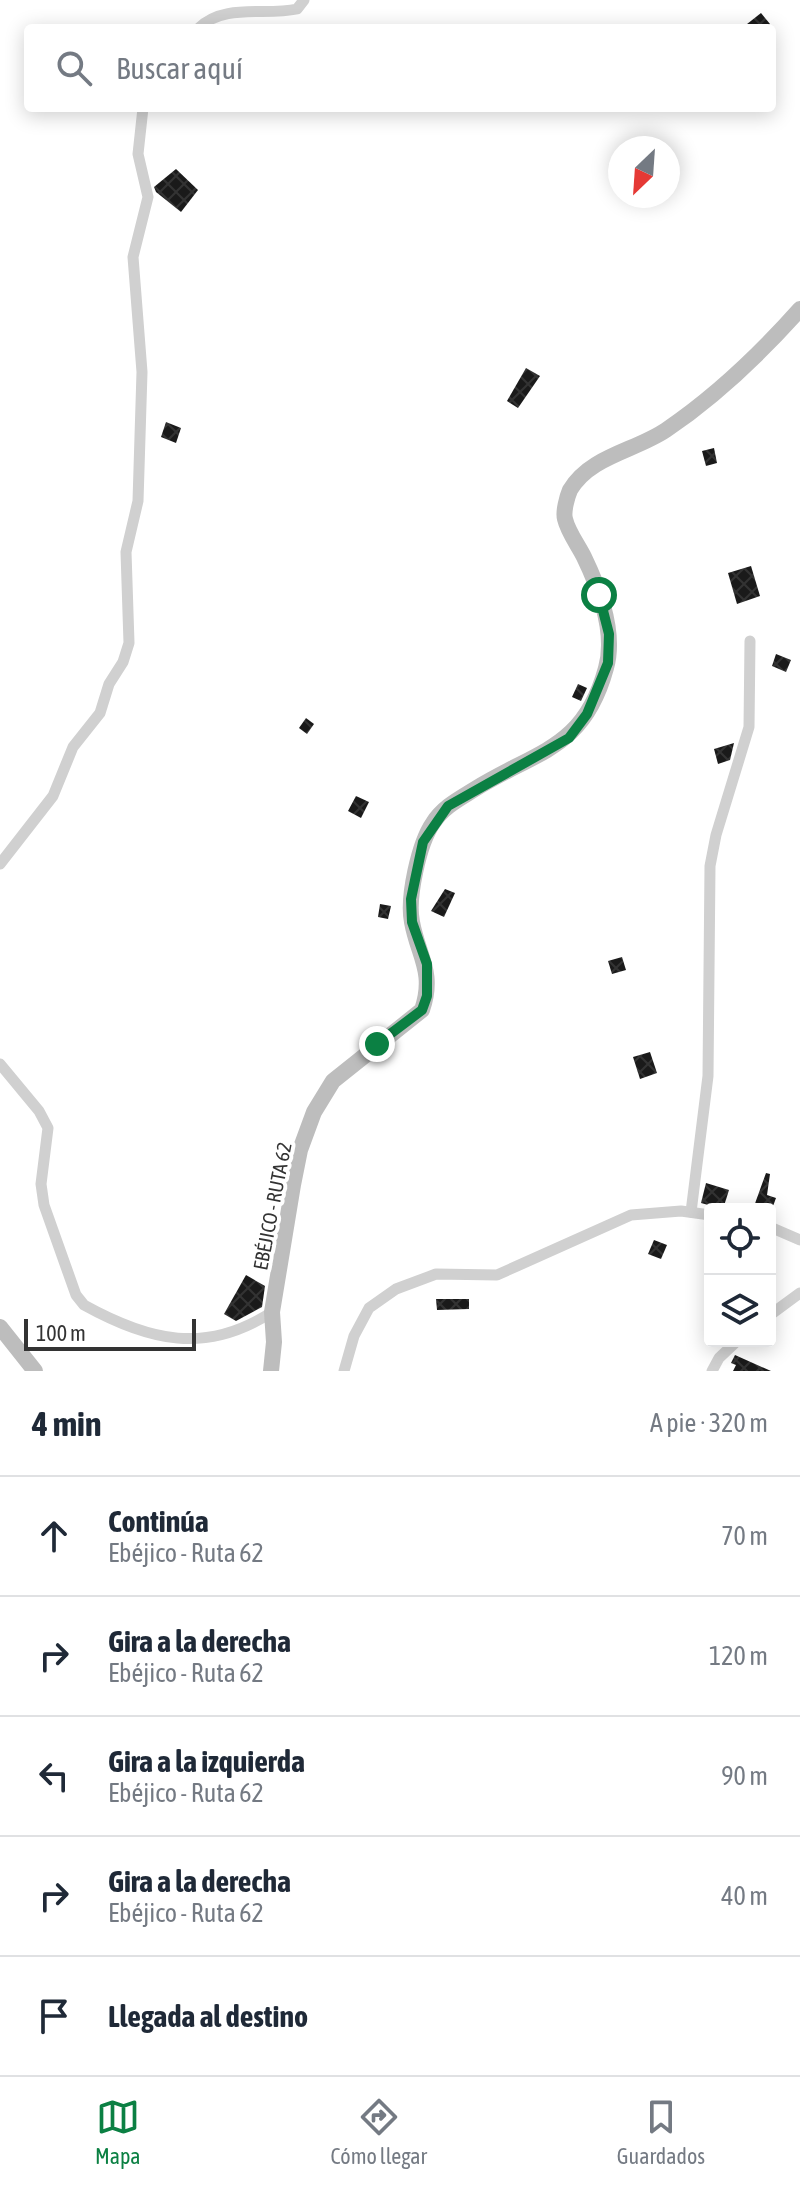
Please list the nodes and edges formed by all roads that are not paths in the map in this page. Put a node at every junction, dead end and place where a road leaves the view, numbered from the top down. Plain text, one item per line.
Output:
1 (304, 0) edge
2 (206, 24) edge
3 (143, 112) edge
4 (800, 309) edge
5 (750, 641) dead end
6 (0, 864) edge
7 (0, 1064) edge
8 (691, 1212) junction
9 (704, 1214) edge
10 (776, 1230) edge
11 (800, 1240) edge
12 (800, 1293) edge
13 (776, 1311) edge
14 (272, 1312) junction
15 (0, 1327) edge
16 (731, 1347) edge
17 (35, 1371) edge
18 (271, 1371) edge
19 (344, 1371) edge
20 (712, 1371) edge

1 - 2 street
3 - 6 street
4 - 14 street, EBÉJICO - RUTA 62
5 - 8 street
7 - 14 street
8 - 9 street
8 - 19 street
10 - 11 street
12 - 13 street
14 - 18 street, EBÉJICO - RUTA 62
15 - 17 street
16 - 20 street

